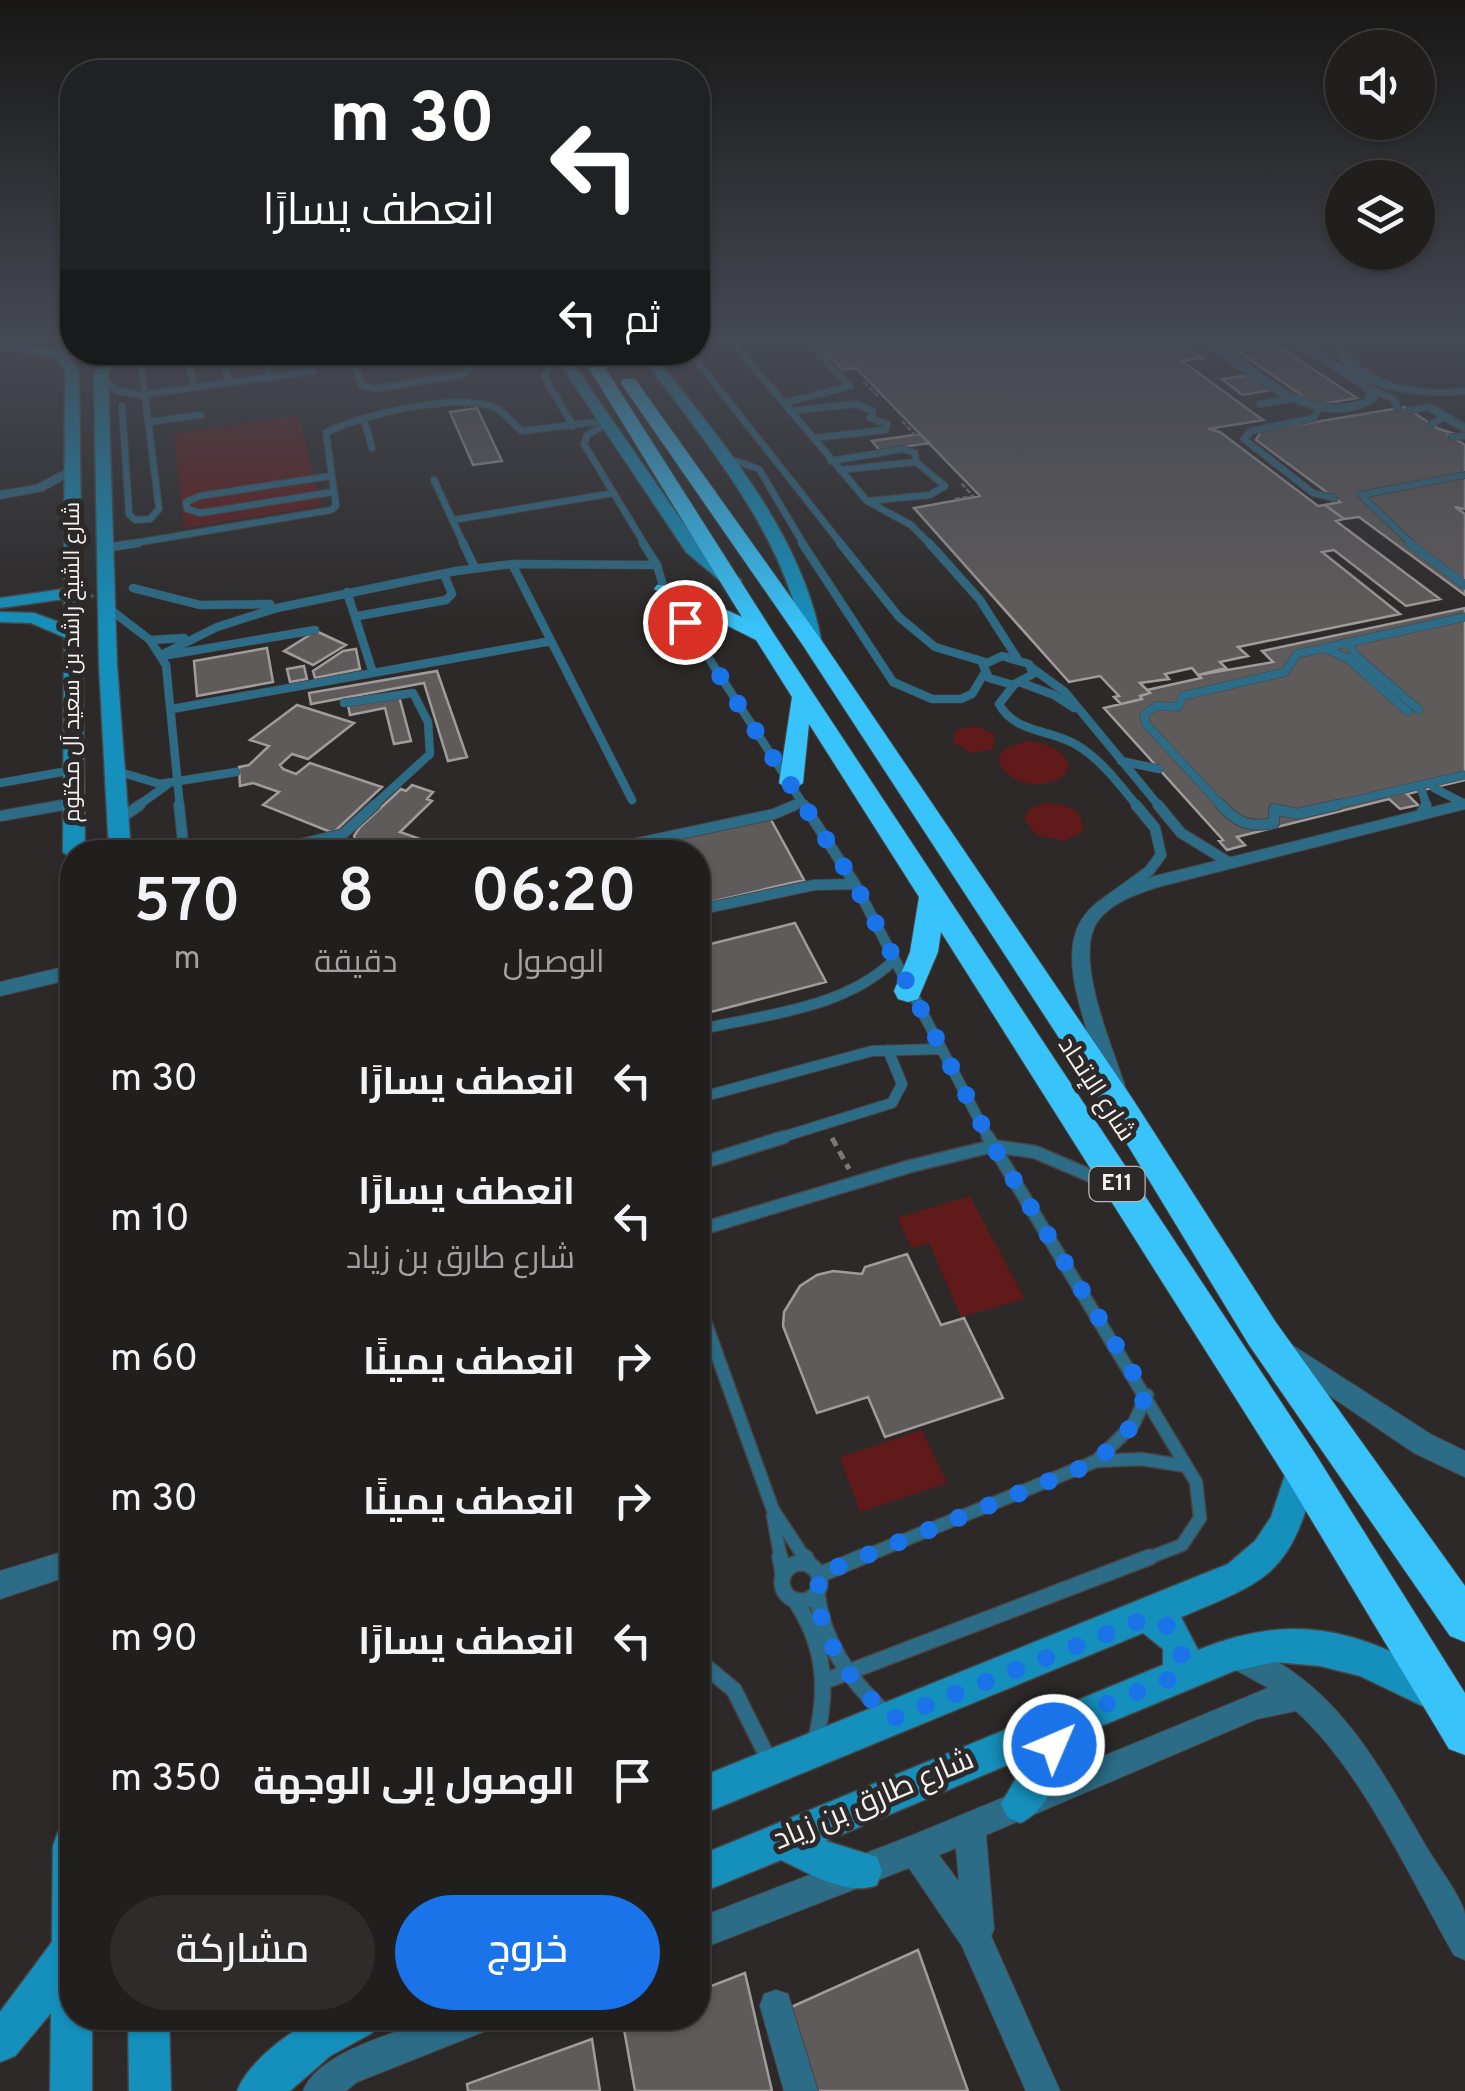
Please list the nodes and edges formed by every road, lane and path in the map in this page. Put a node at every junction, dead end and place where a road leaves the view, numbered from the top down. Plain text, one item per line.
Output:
1 (72, 435) edge
2 (104, 435) edge
3 (124, 435) edge
4 (149, 435) edge
5 (326, 435) edge
6 (368, 435) edge
7 (588, 435) edge
8 (612, 435) edge
9 (640, 435) edge
10 (666, 435) edge
11 (707, 435) edge
12 (755, 435) edge
13 (810, 435) edge
14 (855, 435) edge
15 (1248, 435) edge
16 (1458, 435) edge
17 (1452, 437) dead end
18 (813, 438) junction
19 (372, 448) dead end
20 (724, 457) junction
21 (831, 461) junction
22 (916, 462) junction
23 (839, 470) junction
24 (73, 471) junction
25 (1465, 475) edge
26 (330, 476) junction
27 (434, 480) dead end
28 (28, 491) junction
29 (333, 492) junction
30 (614, 493) junction
31 (0, 495) edge
32 (73, 498) junction
33 (1334, 498) dead end
34 (867, 501) junction
35 (452, 520) junction
36 (104, 548) junction
37 (73, 551) junction
38 (512, 564) junction
39 (656, 565) junction
40 (475, 568) junction
41 (444, 574) junction
42 (735, 584) junction
43 (1465, 584) edge
44 (134, 588) dead end
45 (664, 589) junction
46 (348, 592) junction
47 (72, 593) junction
48 (300, 601) junction
49 (0, 602) edge
50 (107, 606) junction
51 (358, 616) junction
52 (0, 617) edge
53 (1465, 617) edge
54 (1450, 621) junction
55 (1465, 626) edge
56 (315, 630) dead end
57 (72, 634) junction
58 (194, 636) junction
59 (765, 637) junction
60 (150, 640) junction
61 (551, 642) junction
62 (1349, 643) junction
63 (814, 644) junction
64 (1324, 648) junction
65 (161, 655) junction
66 (1017, 658) junction
67 (985, 662) junction
68 (108, 665) junction
69 (1032, 668) junction
70 (373, 673) junction
71 (984, 674) junction
72 (1018, 684) junction
73 (804, 694) junction
74 (344, 703) dead end
75 (172, 709) junction
76 (1419, 710) dead end
77 (1078, 712) junction
78 (1408, 712) dead end
79 (1118, 760) junction
80 (74, 770) junction
81 (116, 771) junction
82 (236, 772) dead end
83 (1465, 775) edge
84 (0, 783) edge
85 (173, 784) junction
86 (1434, 788) dead end
87 (1144, 789) junction
88 (1422, 791) dead end
89 (796, 793) junction
90 (632, 800) dead end
91 (74, 803) junction
92 (1465, 804) edge
93 (1420, 815) junction
94 (0, 816) edge
95 (119, 819) junction
96 (74, 840) edge
97 (120, 840) edge
98 (182, 840) edge
99 (317, 840) edge
100 (652, 840) edge
101 (1230, 863) junction
102 (855, 884) junction
103 (932, 897) junction
104 (1108, 901) junction
105 (710, 907) edge
106 (894, 961) junction
107 (60, 975) edge
108 (0, 988) edge
109 (908, 991) junction
110 (710, 1027) edge
111 (930, 1032) junction
112 (940, 1049) junction
113 (891, 1050) junction
114 (710, 1095) edge
115 (1121, 1107) junction
116 (825, 1124) junction
117 (993, 1146) junction
118 (710, 1160) edge
119 (856, 1182) junction
120 (1123, 1193) junction
121 (710, 1226) edge
122 (1262, 1333) junction
123 (710, 1335) edge
124 (1146, 1394) junction
125 (1096, 1462) junction
126 (1465, 1464) edge
127 (1186, 1466) junction
128 (1302, 1468) junction
129 (773, 1510) junction
130 (60, 1566) edge
131 (814, 1570) junction
132 (783, 1574) junction
133 (0, 1585) edge
134 (817, 1593) junction
135 (796, 1600) junction
136 (1147, 1618) junction
137 (1465, 1621) edge
138 (1234, 1653) junction
139 (710, 1669) edge
140 (848, 1672) junction
141 (1177, 1676) junction
142 (825, 1681) junction
143 (1302, 1696) junction
144 (1443, 1700) junction
145 (892, 1719) junction
146 (1059, 1723) junction
147 (1465, 1734) edge
148 (808, 1755) junction
149 (772, 1768) junction
150 (710, 1792) edge
151 (1020, 1804) junction
152 (970, 1826) junction
153 (781, 1840) junction
154 (915, 1850) junction
155 (710, 1870) edge
156 (863, 1871) junction
157 (710, 1929) edge
158 (980, 1941) junction
159 (1465, 1944) edge
160 (60, 1965) edge
161 (776, 2006) dead end
162 (70, 2030) edge
163 (149, 2030) edge
164 (335, 2030) edge
165 (446, 2030) edge
166 (0, 2041) edge
167 (70, 2091) edge
168 (150, 2091) edge
169 (258, 2091) edge
170 (320, 2091) edge
171 (800, 2091) edge
172 (1043, 2091) edge

1 - 24 main road, شارع الشيخ راشد بن سعيد آل مكتوم
2 - 36 main road, شارع الشيخ راشد بن سعيد آل مكتوم
3 - 4 lane
5 - 26 lane
6 - 19 lane
7 - 30 lane
8 - 42 main road, شارع الإتحاد
9 - 42 highway, شارع الإتحاد / E11
10 - 63 highway, شارع الإتحاد / E11
11 - 20 main road, شارع الإتحاد
12 - 67 lane
13 - 18 lane
14 - 18 lane
15 - 33 lane
16 - 17 lane
18 - 21 lane
20 - 63 main road, شارع الإتحاد
20 - 71 lane
21 - 22 lane
21 - 23 lane
22 - 23 lane
22 - 34 lane
23 - 34 lane
24 - 28 street
24 - 32 main road, شارع الشيخ راشد بن سعيد آل مكتوم
25 - 43 lane
26 - 29 lane
26 - 29 lane
27 - 35 lane
28 - 31 street
28 - 32 street
29 - 36 lane
30 - 35 lane
30 - 39 lane
32 - 37 main road, شارع الشيخ راشد بن سعيد آل مكتوم
34 - 66 lane
35 - 40 lane
36 - 50 main road, شارع الشيخ راشد بن سعيد آل مكتوم
37 - 47 main road, شارع الشيخ راشد بن سعيد آل مكتوم
37 - 49 main road
38 - 39 lane
38 - 40 lane
38 - 61 lane
39 - 45 lane
40 - 41 lane
41 - 46 lane
41 - 51 lane
42 - 59 highway, شارع الإتحاد / E11
44 - 48 lane
45 - 59 highway
45 - 89 lane
46 - 48 lane
46 - 51 lane
47 - 49 main road
47 - 57 main road, شارع الشيخ راشد بن سعيد آل مكتوم
47 - 68 main road
48 - 58 lane
50 - 60 lane
50 - 68 main road, شارع الشيخ راشد بن سعيد آل مكتوم
51 - 70 lane
52 - 57 main road
53 - 54 lane
54 - 55 lane
54 - 62 lane
56 - 65 lane
57 - 80 main road, شارع الشيخ راشد بن سعيد آل مكتوم
58 - 60 lane
58 - 65 lane
59 - 73 highway, شارع الإتحاد / E11
60 - 65 lane
61 - 70 lane
61 - 90 lane
62 - 64 lane
62 - 76 lane
63 - 115 highway, شارع الإتحاد / E11
64 - 78 lane
64 - 83 lane
65 - 75 lane
66 - 67 lane
66 - 69 lane
67 - 71 lane
68 - 81 main road, شارع الشيخ راشد بن سعيد آل مكتوم
69 - 72 lane
69 - 77 lane
70 - 75 lane
71 - 72 lane
72 - 77 lane
72 - 104 lane
73 - 89 highway
73 - 103 highway, شارع الإتحاد / E11
74 - 99 lane
75 - 85 lane
77 - 79 lane
79 - 87 lane
79 - 87 lane
80 - 84 lane
80 - 91 main road, شارع الشيخ راشد بن سعيد آل مكتوم
81 - 85 lane
81 - 95 main road, شارع الشيخ راشد بن سعيد آل مكتوم
82 - 85 lane
85 - 95 lane
85 - 98 lane
86 - 92 lane
87 - 101 lane
88 - 93 lane
89 - 100 lane
89 - 102 lane
91 - 94 lane
91 - 96 main road, شارع الشيخ راشد بن سعيد آل مكتوم
92 - 93 street
93 - 101 street
95 - 97 main road, شارع الشيخ راشد بن سعيد آل مكتوم
101 - 104 street
102 - 105 lane
102 - 106 lane
103 - 109 highway
103 - 120 highway, شارع الإتحاد / E11
104 - 115 street
106 - 109 lane
106 - 110 lane
107 - 108 street
109 - 111 lane
111 - 112 lane
111 - 113 lane
112 - 113 lane
112 - 117 lane
113 - 114 lane
113 - 116 lane
115 - 122 highway, شارع الإتحاد / E11
116 - 118 lane
116 - 119 path
117 - 119 lane
117 - 120 lane
117 - 124 lane
119 - 121 lane
120 - 128 highway, شارع الإتحاد / E11
122 - 126 street
122 - 137 highway, شارع الإتحاد / E11
123 - 129 lane
124 - 125 lane
124 - 127 lane
125 - 127 lane
125 - 131 lane
127 - 140 lane
128 - 136 main road
128 - 144 highway, شارع الإتحاد / E11
129 - 131 lane
129 - 132 lane
130 - 133 street
131 - 132 lane
131 - 134 lane
132 - 135 lane
134 - 135 lane
134 - 140 lane
135 - 142 lane
136 - 141 main road
136 - 145 main road
138 - 141 main road, شارع طارق بن زياد
138 - 143 street
138 - 144 main road, شارع طارق بن زياد
139 - 149 lane
140 - 142 lane
140 - 145 lane
141 - 146 main road, شارع طارق بن زياد
142 - 148 lane
143 - 151 street
143 - 159 street
144 - 147 highway, شارع الإتحاد / E11
145 - 148 main road
146 - 151 main road
146 - 153 main road, شارع طارق بن زياد
148 - 149 main road
149 - 150 main road
151 - 152 street
152 - 154 street
152 - 158 street
153 - 155 main road, شارع طارق بن زياد
153 - 156 main road
154 - 156 street
154 - 158 street
156 - 157 street
158 - 172 street
160 - 166 main road
161 - 171 street
162 - 167 main road
163 - 168 main road
164 - 169 main road
165 - 170 street

